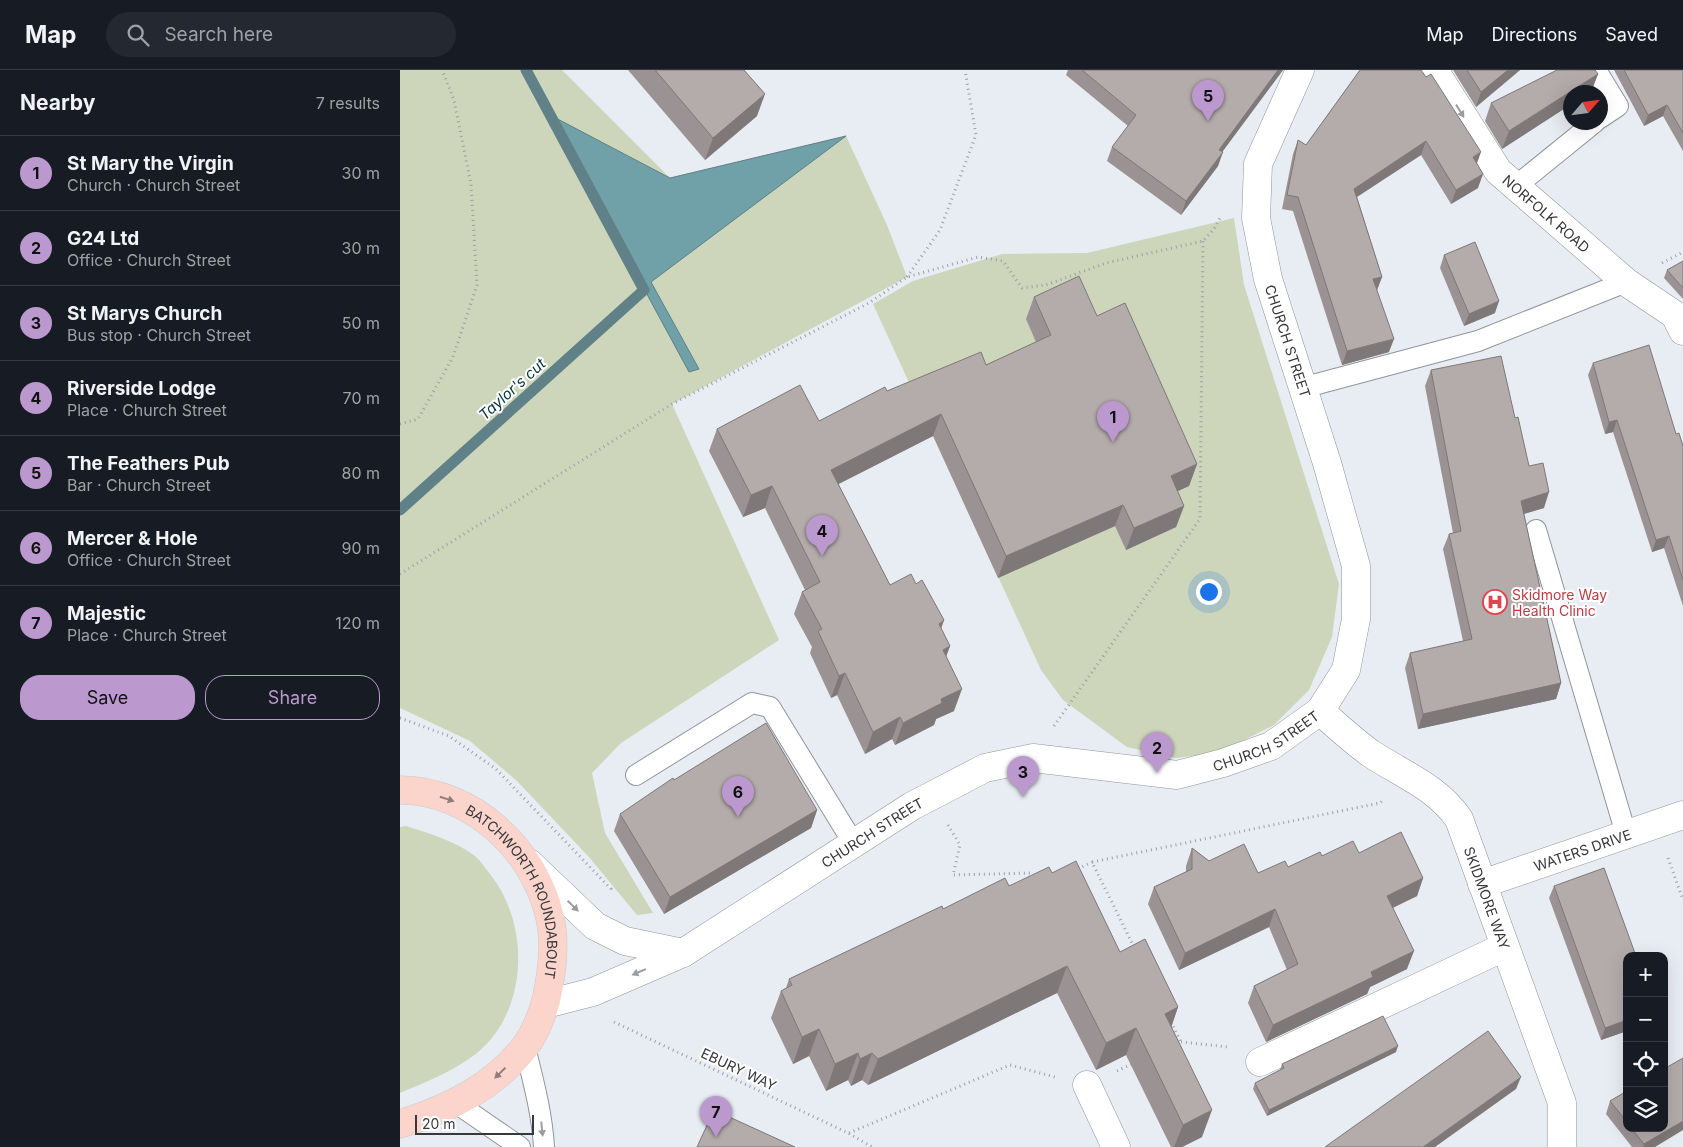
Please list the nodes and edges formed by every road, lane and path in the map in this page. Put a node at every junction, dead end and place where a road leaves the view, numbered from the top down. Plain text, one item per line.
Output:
1 (442, 70) edge
2 (965, 70) edge
3 (1300, 70) edge
4 (1434, 70) edge
5 (1596, 70) edge
6 (1605, 85) edge
7 (1608, 90) edge
8 (1608, 113) edge
9 (1585, 130) edge
10 (1516, 186) junction
11 (907, 277) junction
12 (1626, 282) junction
13 (1683, 331) edge
14 (1302, 388) junction
15 (400, 424) edge
16 (1536, 530) dead end
17 (400, 574) edge
18 (1320, 711) junction
19 (400, 718) edge
20 (1033, 758) junction
21 (636, 774) dead end
22 (1406, 776) junction
23 (400, 790) edge
24 (931, 796) junction
25 (1683, 815) edge
26 (1656, 824) junction
27 (1626, 834) junction
28 (854, 844) junction
29 (526, 860) junction
30 (1092, 862) junction
31 (1075, 871) edge
32 (599, 875) dead end
33 (1035, 881) edge
34 (1482, 884) junction
35 (1683, 900) edge
36 (1504, 947) junction
37 (1134, 948) edge
38 (683, 953) junction
39 (546, 1004) junction
40 (1168, 1016) edge
41 (611, 1021) dead end
42 (1181, 1042) edge
43 (525, 1047) junction
44 (1260, 1062) dead end
45 (1087, 1085) dead end
46 (456, 1103) junction
47 (400, 1124) edge
48 (520, 1147) edge
49 (544, 1147) edge
50 (872, 1147) edge
51 (1116, 1147) edge
52 (1562, 1147) edge

1 - 15 path
2 - 11 path
3 - 14 street, CHURCH STREET
4 -> 10 street, NORFOLK ROAD
5 - 6 lane
7 - 8 lane
9 - 10 lane
10 - 12 street, NORFOLK ROAD
11 - 17 path
11 - 20 path
12 - 13 street, NORFOLK ROAD
12 - 14 lane
14 - 18 street, CHURCH STREET
16 - 27 lane
18 - 20 street, CHURCH STREET
18 - 22 street, SKIDMORE WAY
19 - 32 path
20 - 24 street, CHURCH STREET
21 - 28 lane
22 - 30 path
22 - 34 street, SKIDMORE WAY
23 -> 29 main road, BATCHWORTH ROUNDABOUT
24 - 28 street, CHURCH STREET
24 - 33 path
25 - 26 street, WATERS DRIVE
26 - 27 street, WATERS DRIVE
26 - 35 path
27 - 34 street, WATERS DRIVE
28 - 38 street, CHURCH STREET
29 -> 38 street
29 - 39 main road, BATCHWORTH ROUNDABOUT
30 - 31 path
30 - 37 path
34 - 36 street, SKIDMORE WAY
36 - 44 street
36 - 52 street, SKIDMORE WAY
38 -> 39 street, CHURCH STREET
39 - 43 main road, BATCHWORTH ROUNDABOUT
40 - 42 path
41 - 50 path, EBURY WAY
43 -> 46 main road, BATCHWORTH ROUNDABOUT
43 -> 49 lane
45 - 51 street
46 - 47 main road, BATCHWORTH ROUNDABOUT
46 - 48 lane

